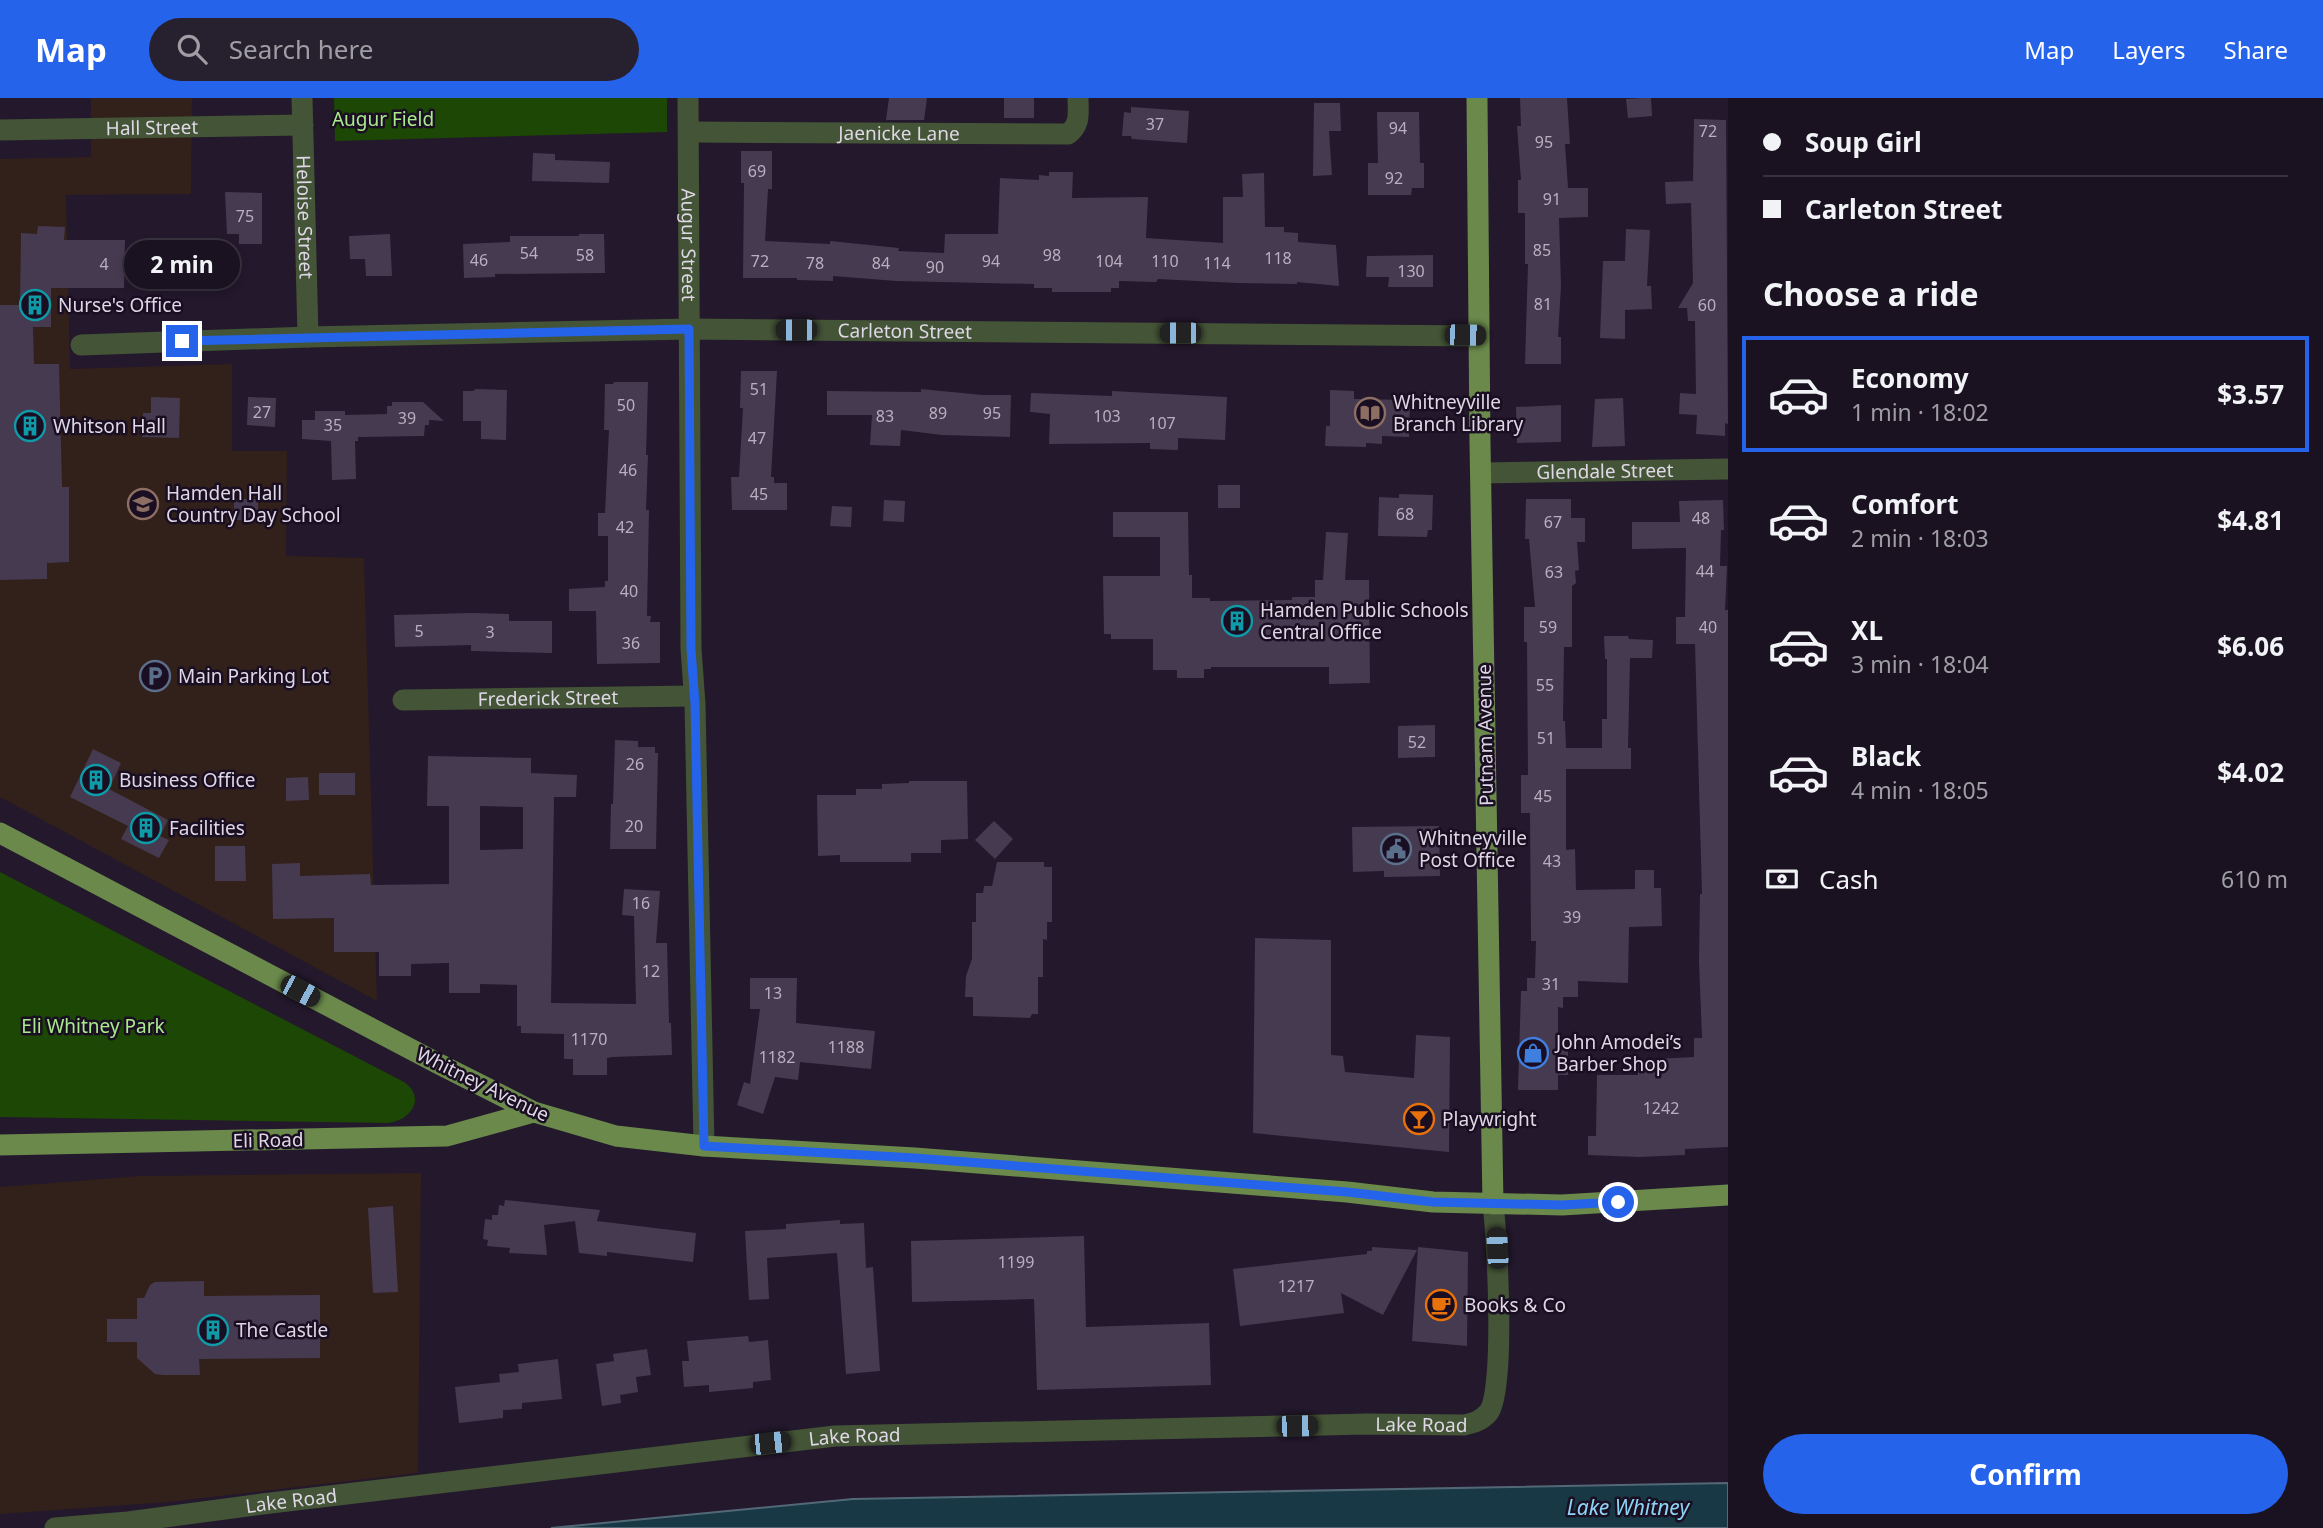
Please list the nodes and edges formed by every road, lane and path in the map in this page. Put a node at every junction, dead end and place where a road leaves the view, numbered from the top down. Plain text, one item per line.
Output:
1 (302, 98) edge
2 (688, 98) edge
3 (1078, 98) edge
4 (1476, 98) edge
5 (303, 125) junction
6 (0, 130) edge
7 (689, 132) junction
8 (689, 329) junction
9 (1479, 336) junction
10 (308, 337) junction
11 (81, 345) dead end
12 (1728, 469) edge
13 (1481, 473) junction
14 (694, 696) junction
15 (402, 700) dead end
16 (0, 833) edge
17 (534, 1112) junction
18 (0, 1145) edge
19 (704, 1146) junction
20 (1728, 1195) edge
21 (1493, 1203) junction
22 (1489, 1413) joint
23 (55, 1528) edge

1 - 5 street, Heloise Street
2 - 7 street, Augur Street
3 - 7 street, Jaenicke Lane
4 - 9 main road, Putnam Avenue
5 - 6 street, Hall Street
5 - 10 street, Heloise Street
7 - 8 street, Augur Street
8 - 9 street, Carleton Street
8 - 10 street, Carleton Street
8 - 14 street, Augur Street
9 - 13 main road, Putnam Avenue
10 - 11 street, Carleton Street
12 - 13 street, Glendale Street
13 - 21 main road, Putnam Avenue
14 - 15 street, Frederick Street
14 - 19 street, Augur Street
16 - 17 main road, Whitney Avenue
17 - 18 main road, Eli Road
17 - 19 main road, Whitney Avenue
19 - 21 main road, Whitney Avenue
20 - 21 main road, Whitney Avenue
21 - 22 street, Putnam Avenue
22 - 23 street, Lake Road

